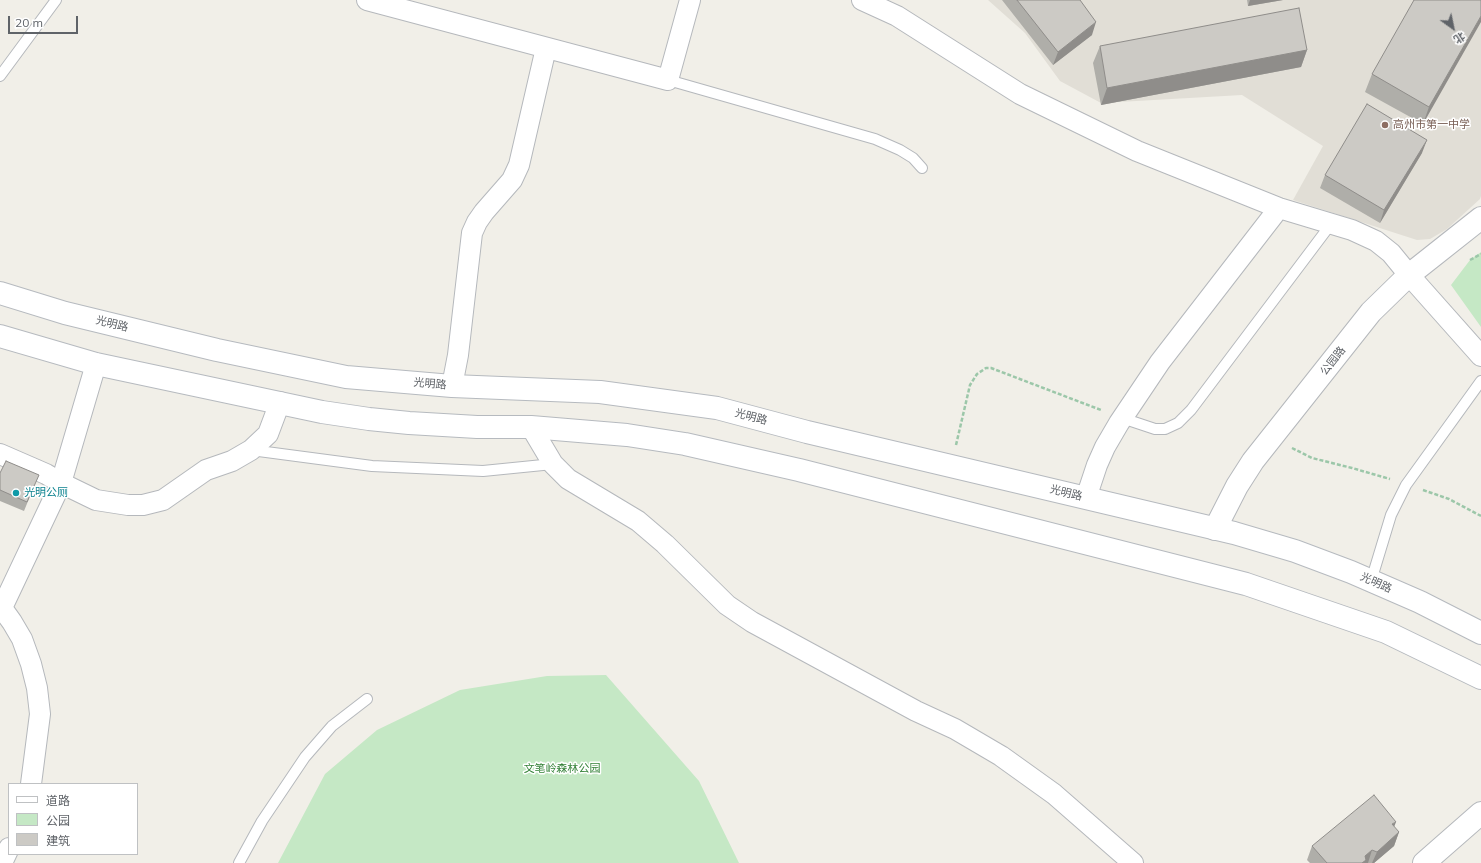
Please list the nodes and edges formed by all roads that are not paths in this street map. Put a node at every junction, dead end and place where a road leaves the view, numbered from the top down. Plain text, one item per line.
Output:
1 (56, 0) edge
2 (367, 0) edge
3 (690, 0) edge
4 (862, 0) edge
5 (546, 48) junction
6 (0, 76) edge
7 (668, 80) junction
8 (922, 168) dead end
9 (1279, 208) junction
10 (1481, 218) edge
11 (1331, 224) junction
12 (1409, 276) junction
13 (0, 293) edge
14 (0, 336) edge
15 (1481, 356) edge
16 (96, 364) junction
17 (1481, 381) edge
18 (452, 386) junction
19 (280, 402) junction
20 (1122, 418) junction
21 (531, 426) junction
22 (251, 450) junction
23 (0, 454) edge
24 (552, 464) junction
25 (61, 483) junction
26 (1086, 498) junction
27 (1215, 529) junction
28 (1371, 581) junction
29 (1, 610) edge
30 (1481, 634) edge
31 (1481, 678) edge
32 (367, 698) dead end
33 (31, 783) edge
34 (1481, 813) edge
35 (8, 850) edge
36 (2, 863) edge
37 (239, 863) edge
38 (1133, 863) edge
39 (1424, 863) edge

1 - 6 lane
2 - 5 street
3 - 7 street
4 - 9 street
5 - 7 street
5 - 18 street
7 - 8 lane
9 - 11 street
9 - 20 street
10 - 12 main road, 公园路
11 - 12 street
11 - 20 lane
12 - 15 street
12 - 27 main road, 公园路
13 - 18 main road, 光明路
14 - 16 main road
16 - 19 main road
16 - 25 street
17 - 28 lane
18 - 26 main road, 光明路
19 - 21 main road
19 - 22 street
20 - 26 street
21 - 24 street
21 - 31 main road
22 - 24 lane
22 - 25 street
23 - 25 street
24 - 38 street
25 - 29 street
26 - 27 main road, 光明路
27 - 28 main road, 光明路
28 - 30 main road, 光明路
29 - 33 street
32 - 37 lane
34 - 39 main road
35 - 36 street

